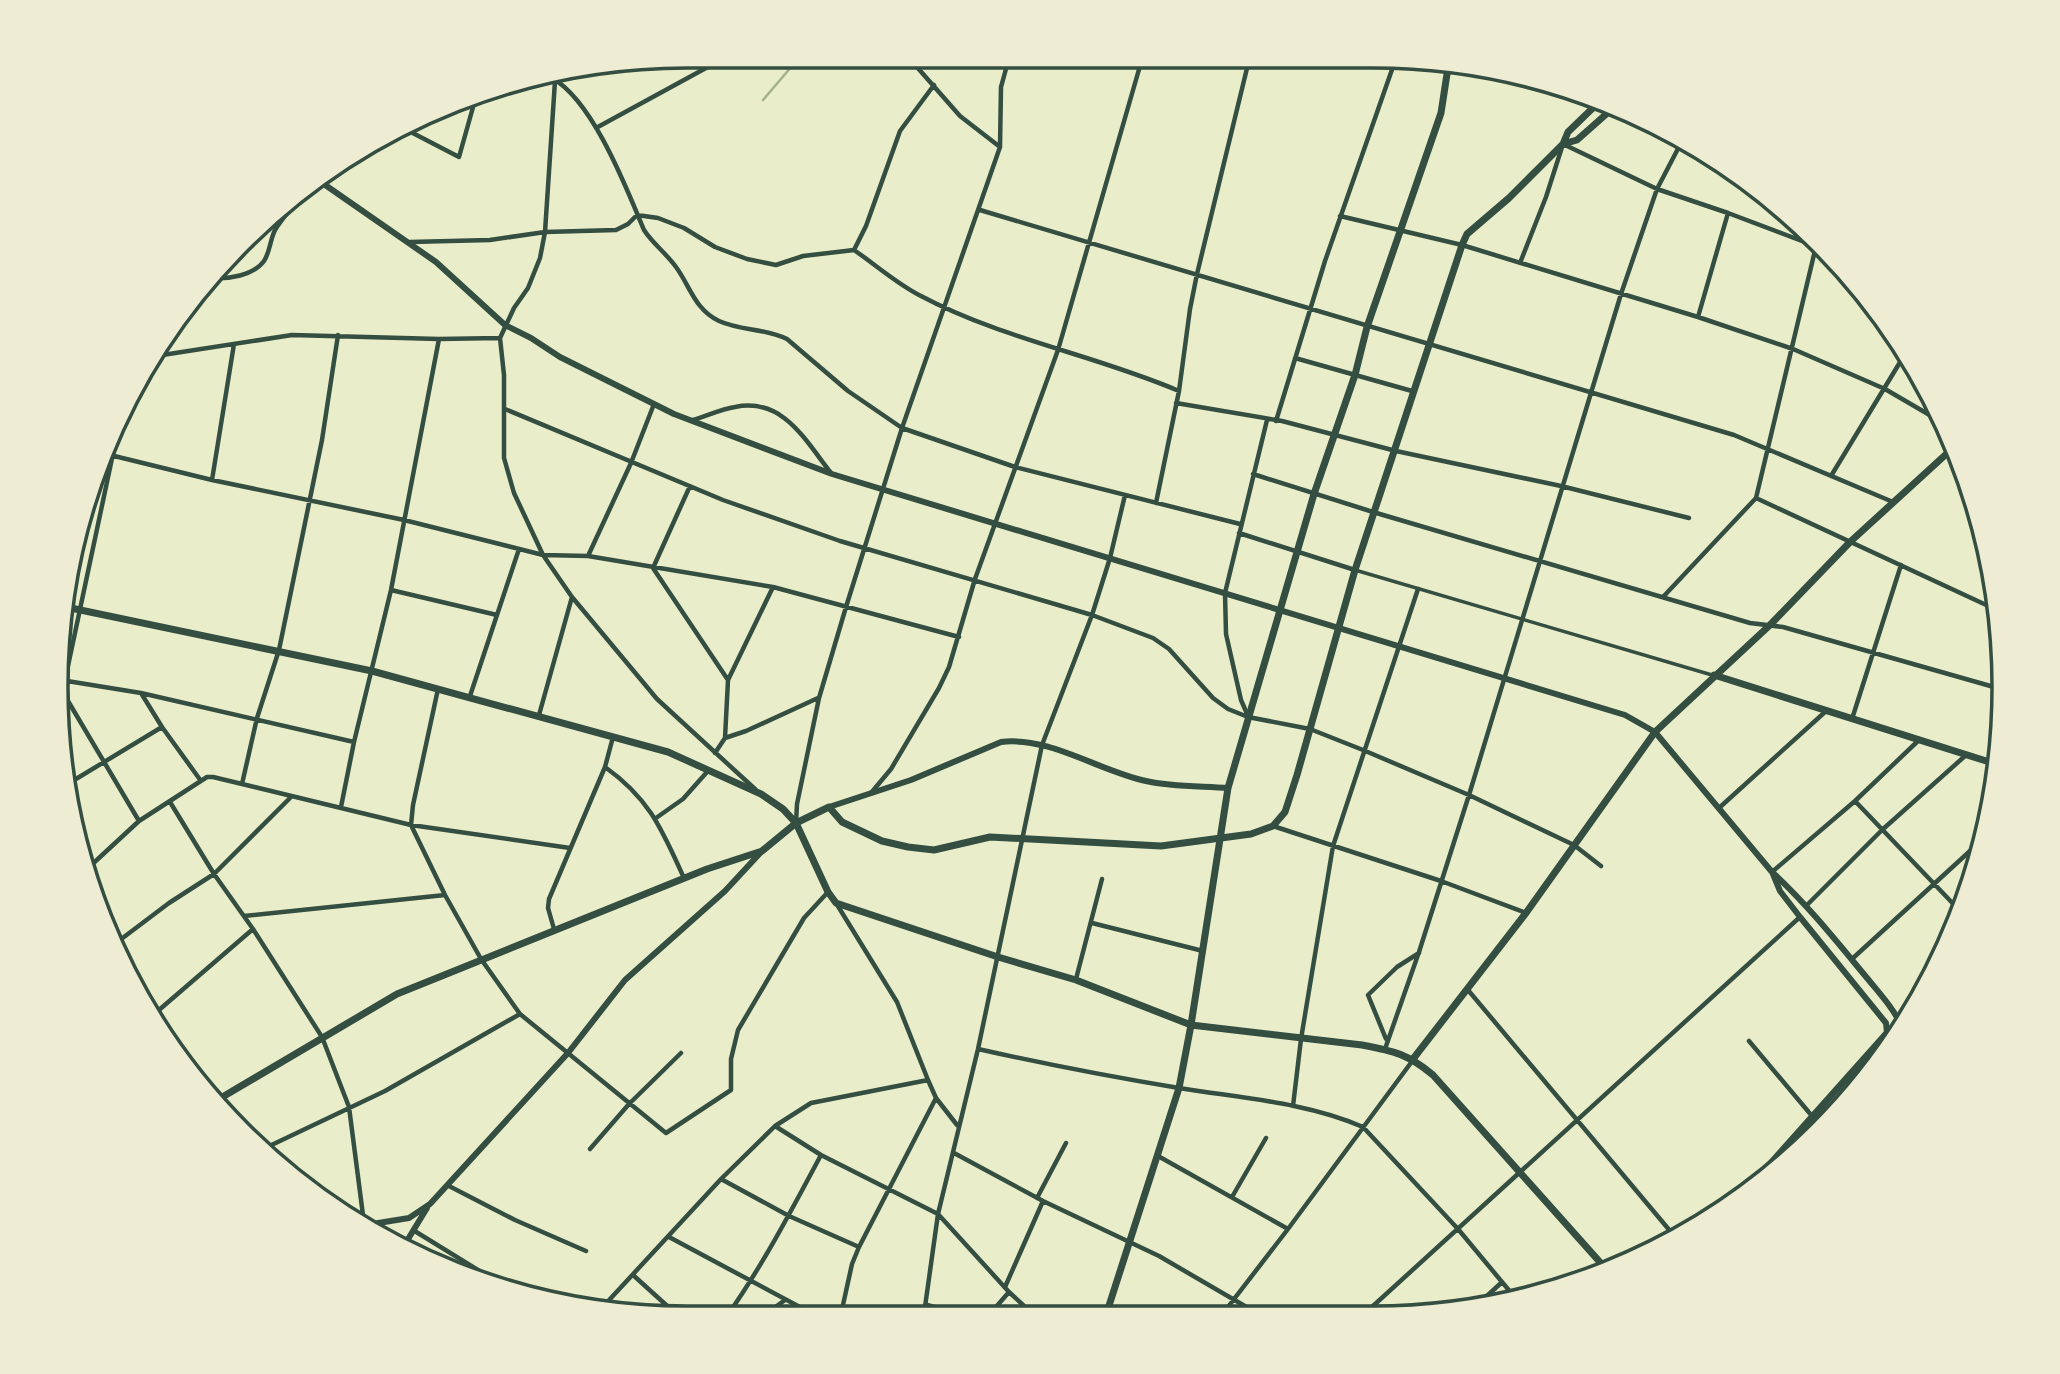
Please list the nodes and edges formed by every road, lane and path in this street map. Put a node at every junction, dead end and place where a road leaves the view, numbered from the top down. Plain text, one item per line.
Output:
1 (706, 68) edge
2 (918, 68) edge
3 (1006, 68) edge
4 (1139, 68) edge
5 (1247, 68) edge
6 (1392, 69) edge
7 (1447, 73) edge
8 (557, 82) edge
9 (554, 83) edge
10 (934, 85) junction
11 (473, 106) edge
12 (1592, 108) edge
13 (1607, 114) edge
14 (596, 128) junction
15 (413, 132) edge
16 (1563, 144) junction
17 (1000, 147) junction
18 (1678, 149) edge
19 (326, 185) edge
20 (1657, 189) junction
21 (980, 210) junction
22 (1728, 213) junction
23 (637, 215) junction
24 (1340, 216) junction
25 (285, 217) edge
26 (273, 228) edge
27 (276, 229) junction
28 (1400, 230) junction
29 (545, 232) junction
30 (1799, 238) edge
31 (410, 242) junction
32 (1089, 244) junction
33 (1462, 245) junction
34 (854, 250) junction
35 (1814, 252) edge
36 (1520, 262) junction
37 (1197, 274) junction
38 (222, 279) edge
39 (1621, 294) junction
40 (944, 307) junction
41 (1311, 307) junction
42 (1698, 317) junction
43 (505, 325) junction
44 (1367, 327) junction
45 (338, 335) junction
46 (500, 338) junction
47 (439, 340) junction
48 (234, 344) junction
49 (1430, 344) junction
50 (1793, 349) junction
51 (1058, 350) junction
52 (166, 354) edge
53 (1295, 358) junction
54 (1900, 363) edge
55 (1354, 375) junction
56 (1885, 389) junction
57 (1179, 391) junction
58 (1412, 391) junction
59 (1590, 391) junction
60 (1176, 403) junction
61 (654, 404) junction
62 (505, 409) junction
63 (1929, 414) edge
64 (692, 420) junction
65 (1267, 420) junction
66 (1276, 421) junction
67 (902, 428) junction
68 (1335, 435) junction
69 (1768, 449) junction
70 (1396, 451) junction
71 (1946, 454) edge
72 (112, 456) edge
73 (111, 461) edge
74 (631, 463) junction
75 (1015, 467) junction
76 (832, 474) junction
77 (1253, 474) junction
78 (1830, 477) junction
79 (212, 480) junction
80 (690, 485) junction
81 (1561, 486) junction
82 (883, 489) junction
83 (1314, 494) junction
84 (1125, 495) junction
85 (1756, 498) junction
86 (308, 500) junction
87 (1893, 502) junction
88 (1156, 503) junction
89 (1373, 512) junction
90 (1689, 518) dead end
91 (404, 520) junction
92 (996, 523) junction
93 (1240, 524) junction
94 (1239, 533) junction
95 (1850, 542) junction
96 (864, 548) junction
97 (519, 549) junction
98 (1297, 552) junction
99 (543, 555) junction
100 (588, 555) junction
101 (1110, 558) junction
102 (1540, 561) junction
103 (1900, 565) junction
104 (653, 568) junction
105 (1355, 570) junction
106 (975, 579) junction
107 (773, 587) junction
108 (1418, 589) junction
109 (391, 590) junction
110 (1225, 593) junction
111 (572, 597) junction
112 (1663, 597) junction
113 (1986, 605) edge
114 (846, 607) junction
115 (74, 609) edge
116 (79, 610) junction
117 (1281, 610) junction
118 (497, 615) junction
119 (1092, 615) junction
120 (1521, 620) junction
121 (1770, 625) junction
122 (1337, 628) junction
123 (959, 637) junction
124 (1400, 645) junction
125 (70, 650) edge
126 (279, 650) junction
127 (1873, 651) junction
128 (372, 671) junction
129 (1714, 676) junction
130 (1504, 678) junction
131 (728, 680) junction
132 (68, 681) edge
133 (1992, 686) edge
134 (438, 689) junction
135 (142, 693) junction
136 (470, 696) junction
137 (819, 698) junction
138 (69, 708) edge
139 (1825, 712) junction
140 (539, 715) junction
141 (1248, 717) junction
142 (257, 718) junction
143 (1852, 719) junction
144 (162, 727) junction
145 (1310, 729) junction
146 (1655, 732) junction
147 (613, 735) junction
148 (725, 738) junction
149 (1919, 740) junction
150 (354, 742) junction
151 (1042, 745) junction
152 (1363, 750) junction
153 (715, 753) junction
154 (1965, 756) junction
155 (104, 761) junction
156 (1987, 762) edge
157 (605, 767) junction
158 (707, 772) junction
159 (76, 779) edge
160 (201, 781) junction
161 (242, 784) junction
162 (1228, 788) junction
163 (761, 794) junction
164 (869, 795) junction
165 (1469, 796) junction
166 (290, 797) junction
167 (1855, 801) junction
168 (170, 802) junction
169 (341, 807) junction
170 (829, 807) junction
171 (1719, 808) junction
172 (656, 818) junction
173 (139, 821) junction
174 (796, 823) junction
175 (411, 825) junction
176 (1273, 826) junction
177 (1882, 830) junction
178 (1024, 838) junction
179 (1220, 838) junction
180 (1574, 845) junction
181 (1333, 846) junction
182 (570, 848) junction
183 (762, 851) junction
184 (1969, 852) edge
185 (94, 863) edge
186 (1601, 866) dead end
187 (1772, 872) junction
188 (214, 874) junction
189 (684, 878) junction
190 (1102, 879) dead end
191 (1441, 881) junction
192 (1935, 885) junction
193 (828, 892) junction
194 (445, 895) junction
195 (836, 902) junction
196 (1953, 903) edge
197 (1806, 906) junction
198 (1526, 913) junction
199 (244, 916) junction
200 (1800, 917) junction
201 (1092, 923) junction
202 (253, 929) junction
203 (554, 929) junction
204 (122, 939) edge
205 (1203, 951) junction
206 (1419, 952) junction
207 (998, 957) junction
208 (481, 959) junction
209 (1852, 960) junction
210 (1076, 980) junction
211 (1468, 990) junction
212 (160, 1010) edge
213 (520, 1014) junction
214 (1897, 1015) edge
215 (1191, 1025) junction
216 (1887, 1031) edge
217 (322, 1037) junction
218 (1301, 1039) junction
219 (1387, 1040) junction
220 (1881, 1040) edge
221 (1749, 1041) dead end
222 (978, 1049) junction
223 (1385, 1049) junction
224 (681, 1053) dead end
225 (568, 1054) junction
226 (1413, 1059) junction
227 (928, 1080) junction
228 (1179, 1088) junction
229 (223, 1096) edge
230 (936, 1098) junction
231 (629, 1104) junction
232 (1293, 1106) junction
233 (349, 1107) junction
234 (1812, 1116) junction
235 (1579, 1120) junction
236 (775, 1126) junction
237 (958, 1126) junction
238 (1363, 1127) junction
239 (1266, 1139) dead end
240 (1066, 1143) dead end
241 (271, 1145) edge
242 (590, 1149) dead end
243 (1781, 1151) joint
244 (954, 1153) junction
245 (821, 1155) junction
246 (1778, 1155) edge
247 (1158, 1156) junction
248 (1521, 1173) junction
249 (721, 1179) junction
250 (446, 1185) junction
251 (887, 1190) junction
252 (1232, 1197) junction
253 (1040, 1200) junction
254 (430, 1204) junction
255 (364, 1214) edge
256 (938, 1214) junction
257 (789, 1216) junction
258 (377, 1222) edge
259 (413, 1229) junction
260 (1288, 1229) junction
261 (1458, 1229) junction
262 (1669, 1230) edge
263 (669, 1237) junction
264 (407, 1239) edge
265 (1129, 1243) junction
266 (859, 1247) junction
267 (586, 1251) dead end
268 (1600, 1263) edge
269 (476, 1269) edge
270 (633, 1275) junction
271 (751, 1282) junction
272 (1501, 1283) junction
273 (1007, 1290) junction
274 (1508, 1291) edge
275 (1488, 1295) edge
276 (609, 1300) edge
277 (785, 1300) junction
278 (1232, 1300) junction
279 (666, 1305) edge
280 (927, 1305) joint
281 (734, 1306) edge
282 (777, 1306) edge
283 (797, 1306) edge
284 (843, 1306) edge
285 (931, 1306) edge
286 (995, 1306) edge
287 (1024, 1306) edge
288 (1110, 1306) edge
289 (1228, 1306) edge
290 (1243, 1306) edge
291 (1373, 1306) edge

1 - 14 street
2 - 10 street
3 - 17 street
4 - 32 street
5 - 37 street
6 - 24 street
7 - 28 main road
8 - 14 street
9 - 29 street
10 - 17 street
10 - 34 street
11 - 15 street
12 - 16 main road
13 - 16 main road
14 - 23 street
16 - 20 street
16 - 33 main road
16 - 36 street
17 - 21 street
18 - 20 street
19 - 31 street
20 - 22 street
20 - 39 street
21 - 32 street
21 - 40 street
22 - 30 street
22 - 42 street
23 - 29 street
23 - 34 street
23 - 67 street
24 - 28 street
24 - 41 street
25 - 27 street
26 - 27 street
27 - 38 street
28 - 33 street
28 - 44 main road
29 - 31 street
29 - 43 street
31 - 43 street
32 - 37 street
32 - 51 street
33 - 36 street
33 - 49 main road
34 - 40 street
35 - 50 street
36 - 39 street
37 - 41 street
37 - 57 street
39 - 42 street
39 - 59 street
40 - 51 street
40 - 67 street
41 - 44 street
41 - 53 street
42 - 50 street
43 - 46 street
43 - 61 street
44 - 49 street
44 - 55 main road
45 - 47 street
45 - 48 street
45 - 86 street
46 - 47 street
46 - 62 street
47 - 91 street
48 - 52 street
48 - 79 street
49 - 58 main road
49 - 59 street
50 - 56 street
50 - 69 street
51 - 57 street
51 - 75 street
53 - 55 street
53 - 66 street
54 - 56 street
55 - 58 street
55 - 68 main road
56 - 63 street
56 - 78 street
57 - 60 street
58 - 70 main road
59 - 69 street
59 - 81 street
60 - 65 street
60 - 88 street
61 - 64 street
61 - 74 street
62 - 74 street
62 - 99 street
64 - 76 street
64 - 76 street
65 - 66 street
65 - 77 street
66 - 68 street
67 - 75 street
67 - 82 street
68 - 70 street
68 - 83 main road
69 - 78 street
69 - 85 street
70 - 81 street
70 - 89 main road
71 - 87 main road
72 - 79 street
73 - 116 street
74 - 80 street
74 - 100 street
75 - 84 street
75 - 92 street
76 - 82 street
77 - 83 street
77 - 93 street
78 - 87 street
79 - 86 street
80 - 96 street
80 - 104 street
81 - 90 street
81 - 102 street
82 - 92 street
82 - 96 street
83 - 89 street
83 - 98 main road
84 - 88 street
84 - 101 street
85 - 95 street
85 - 112 street
86 - 91 street
86 - 126 street
87 - 95 main road
88 - 93 street
89 - 102 street
89 - 105 main road
91 - 97 street
91 - 109 street
92 - 101 street
92 - 106 street
93 - 94 street
94 - 98 street
94 - 110 street
95 - 103 street
95 - 121 main road
96 - 106 street
96 - 114 street
97 - 99 street
97 - 118 street
98 - 105 street
98 - 117 main road
99 - 100 street
99 - 111 street
100 - 104 street
101 - 110 street
101 - 119 street
102 - 112 street
102 - 120 street
103 - 113 street
103 - 127 street
104 - 107 street
104 - 131 street
105 - 108 street
105 - 122 main road
106 - 119 street
106 - 123 street
107 - 114 street
107 - 131 street
108 - 120 street
108 - 124 street
109 - 118 street
109 - 128 street
110 - 117 street
110 - 141 street
111 - 140 street
111 - 153 street
112 - 121 street
114 - 123 street
114 - 137 street
115 - 116 main road
116 - 125 street
116 - 126 main road
117 - 122 street
117 - 141 main road
118 - 136 street
119 - 141 street
119 - 151 street
120 - 129 street
120 - 130 street
121 - 127 street
121 - 129 main road
122 - 124 street
122 - 145 main road
123 - 164 street
124 - 130 street
124 - 152 street
126 - 128 main road
126 - 142 street
127 - 133 street
127 - 143 street
128 - 134 main road
128 - 150 street
129 - 139 main road
129 - 146 main road
130 - 146 street
130 - 165 street
131 - 148 street
132 - 135 street
134 - 136 main road
134 - 175 street
135 - 142 street
135 - 144 street
136 - 140 main road
137 - 148 street
137 - 174 street
138 - 155 street
139 - 143 main road
139 - 171 street
140 - 147 main road
141 - 145 street
141 - 162 main road
142 - 150 street
142 - 161 street
143 - 149 main road
144 - 155 street
144 - 160 street
145 - 152 street
145 - 176 main road
146 - 171 street
146 - 180 main road
147 - 157 street
147 - 158 main road
148 - 153 street
149 - 154 main road
149 - 167 street
150 - 169 street
151 - 162 street
151 - 164 street
151 - 178 street
152 - 165 street
152 - 181 street
153 - 163 street
154 - 156 main road
154 - 177 street
155 - 159 street
155 - 173 street
157 - 172 street
157 - 182 street
158 - 163 main road
158 - 172 street
160 - 161 street
160 - 168 street
161 - 166 street
162 - 179 main road
163 - 174 main road
164 - 170 street
165 - 180 street
165 - 191 street
166 - 169 street
166 - 188 street
167 - 177 street
167 - 187 street
168 - 173 street
168 - 188 street
169 - 175 street
170 - 174 main road
170 - 178 main road
171 - 187 street
172 - 189 street
173 - 185 street
174 - 183 main road
174 - 193 main road
175 - 182 street
175 - 194 street
176 - 179 main road
176 - 181 street
177 - 192 street
177 - 197 street
178 - 179 main road
178 - 207 street
179 - 205 main road
180 - 186 street
180 - 198 main road
181 - 191 street
181 - 218 street
182 - 203 street
183 - 189 main road
183 - 225 street
184 - 192 street
187 - 197 street
187 - 200 street
188 - 199 street
188 - 204 street
189 - 203 main road
190 - 201 street
191 - 198 street
191 - 206 street
192 - 196 street
192 - 209 street
193 - 195 main road
193 - 231 street
194 - 199 street
194 - 208 street
195 - 207 main road
195 - 227 street
197 - 209 street
198 - 211 main road
199 - 202 street
200 - 216 street
200 - 235 street
201 - 205 street
201 - 210 street
202 - 212 street
202 - 217 street
203 - 208 main road
205 - 215 main road
206 - 219 street
206 - 219 street
207 - 210 main road
207 - 222 street
208 - 213 street
208 - 217 main road
209 - 214 street
210 - 215 main road
211 - 226 main road
211 - 235 street
213 - 225 street
213 - 233 street
215 - 218 main road
215 - 228 main road
217 - 229 main road
217 - 233 street
218 - 223 main road
218 - 232 street
219 - 223 street
220 - 234 main road
221 - 234 street
222 - 228 street
222 - 237 street
223 - 226 main road
224 - 231 street
225 - 231 street
225 - 250 street
226 - 238 street
226 - 248 main road
227 - 230 street
227 - 236 street
228 - 232 street
228 - 247 main road
230 - 237 street
230 - 251 street
231 - 242 street
232 - 238 street
233 - 241 street
233 - 255 street
234 - 243 main road
235 - 248 street
235 - 262 street
236 - 245 street
236 - 249 street
237 - 244 street
238 - 260 street
238 - 261 street
239 - 252 street
240 - 253 street
243 - 246 main road
244 - 253 street
244 - 256 street
245 - 251 street
245 - 257 street
247 - 252 street
247 - 265 main road
248 - 261 street
248 - 268 main road
249 - 257 street
249 - 263 street
250 - 254 street
250 - 267 street
251 - 256 street
251 - 266 street
252 - 260 street
253 - 265 street
253 - 273 street
254 - 258 street
254 - 259 street
256 - 273 street
256 - 280 street
257 - 266 street
257 - 271 street
259 - 264 street
259 - 269 street
260 - 278 street
261 - 272 street
261 - 291 street
263 - 270 street
263 - 271 street
265 - 278 street
265 - 288 main road
266 - 284 street
270 - 276 street
270 - 279 street
271 - 277 street
271 - 281 street
272 - 274 street
272 - 275 street
273 - 286 street
273 - 287 street
277 - 282 street
277 - 283 street
278 - 289 street
278 - 290 street
280 - 285 street

